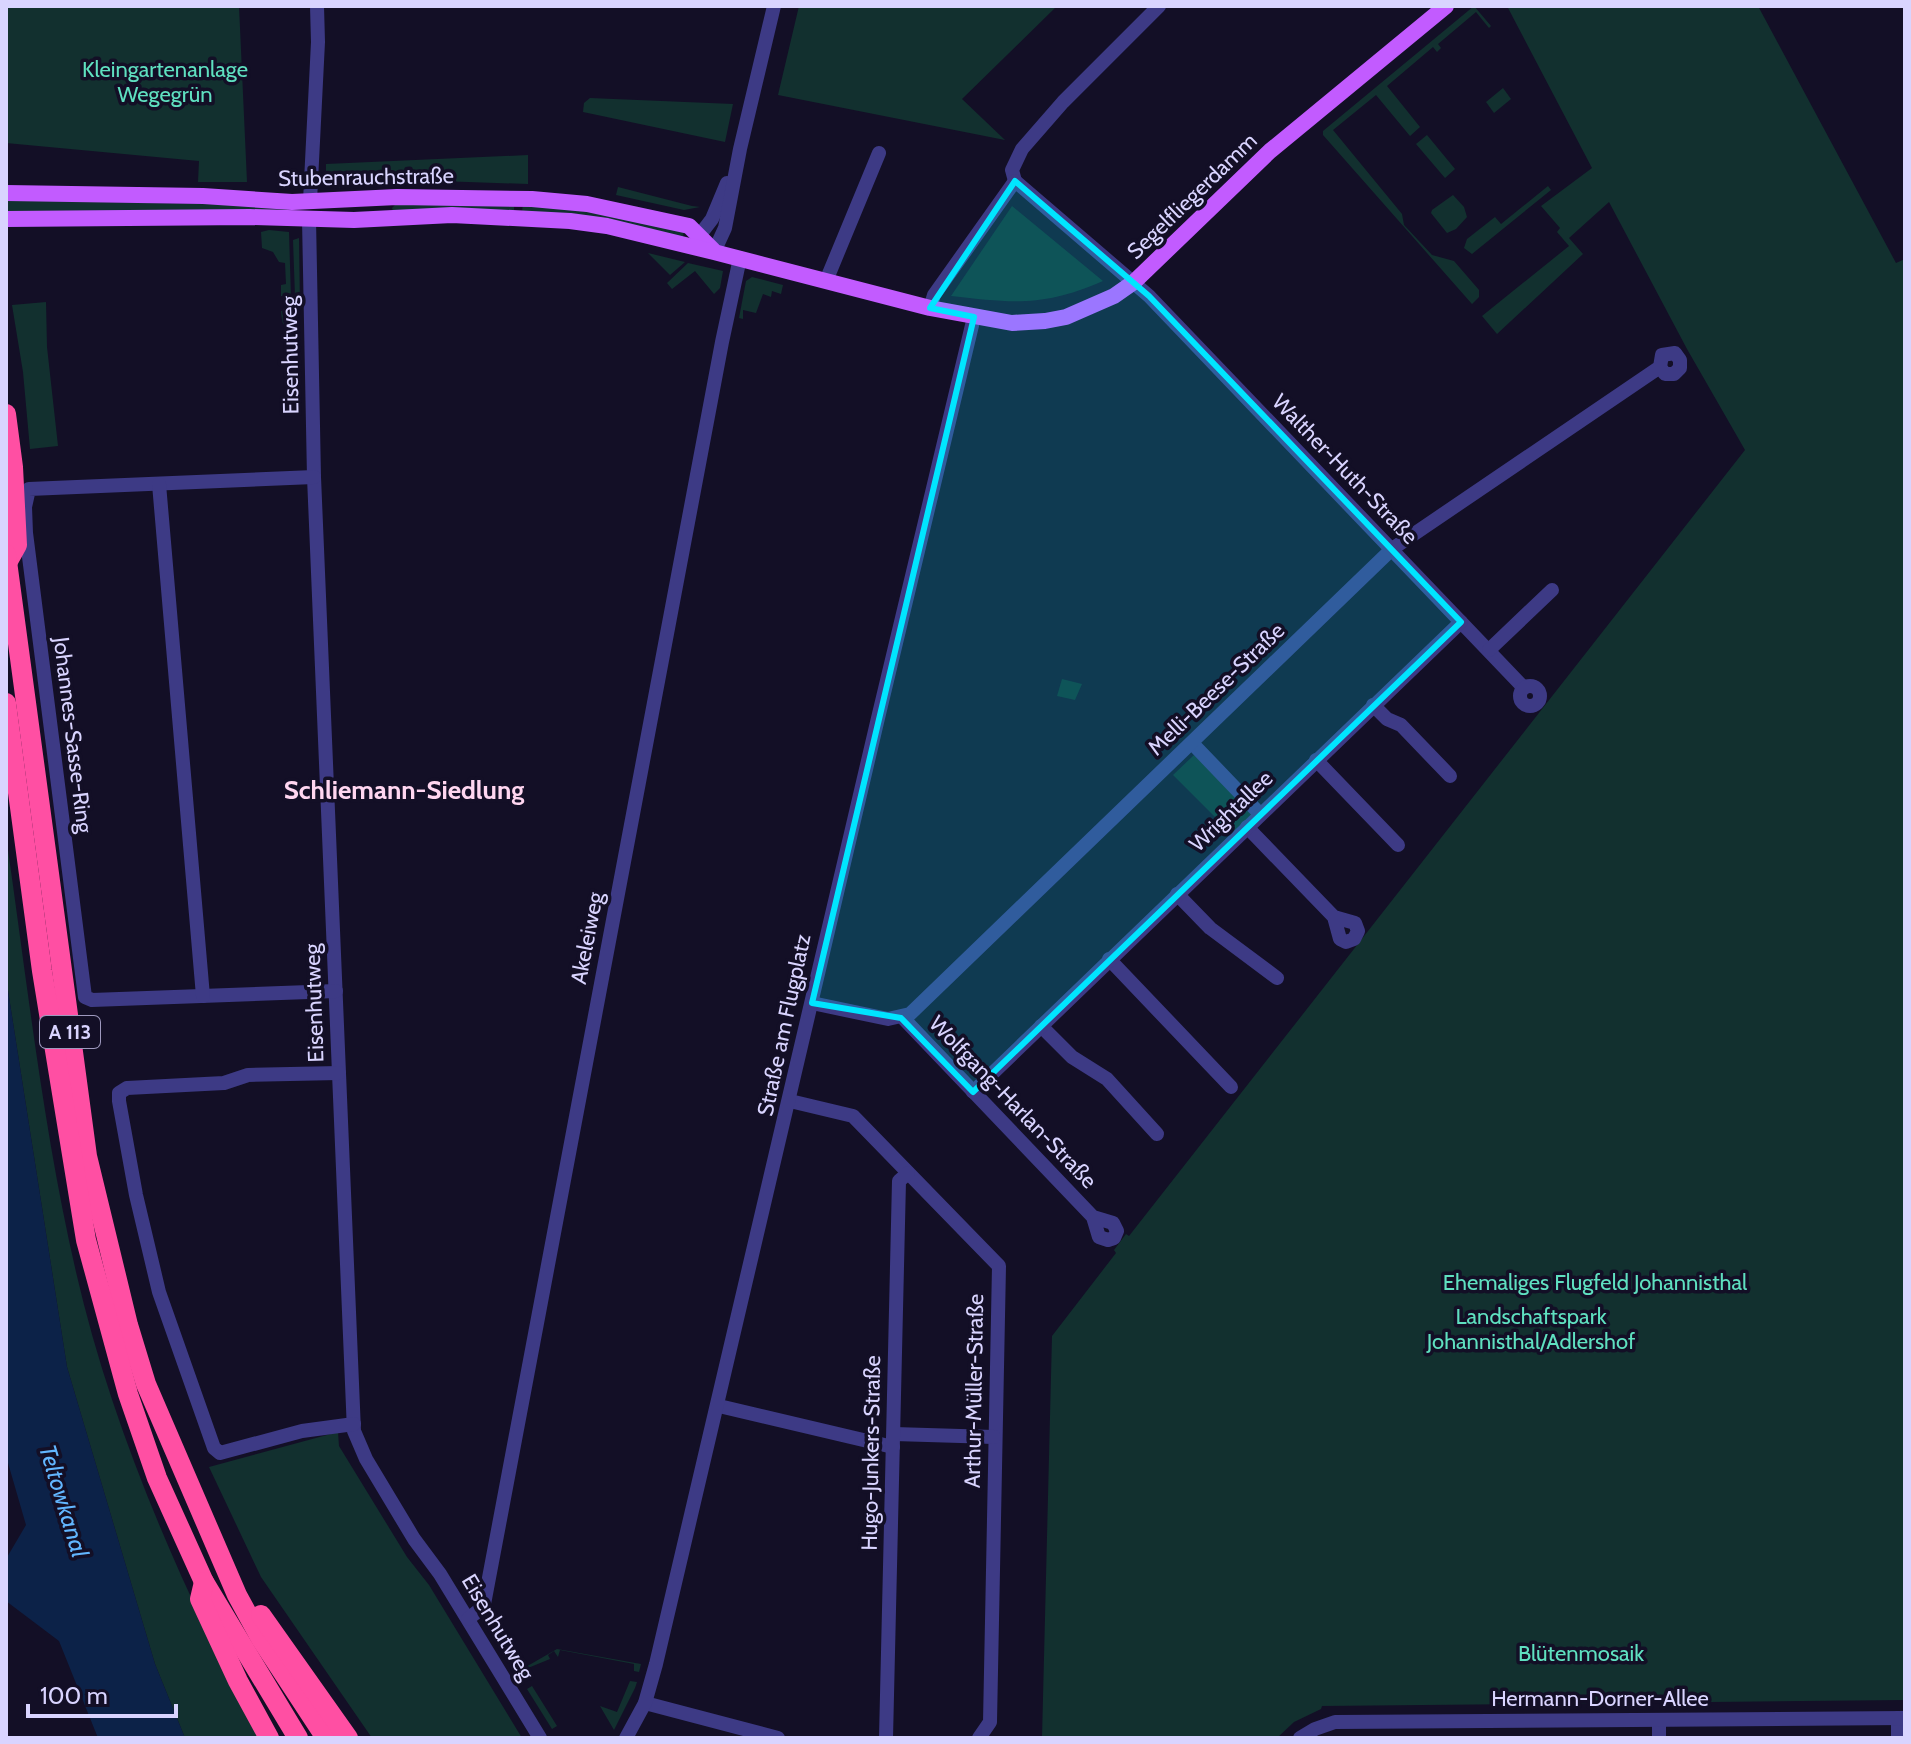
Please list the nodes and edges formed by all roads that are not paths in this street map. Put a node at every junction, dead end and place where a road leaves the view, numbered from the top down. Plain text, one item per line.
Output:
1 (317, 6) edge
2 (774, 6) edge
3 (1159, 6) edge
4 (1446, 6) edge
5 (740, 149) junction
6 (879, 153) dead end
7 (1015, 181) junction
8 (6, 193) edge
9 (310, 201) junction
10 (6, 219) edge
11 (309, 219) junction
12 (699, 236) junction
13 (714, 252) junction
14 (740, 258) junction
15 (826, 281) junction
16 (1134, 282) junction
17 (930, 308) junction
18 (974, 317) junction
19 (1660, 367) dead end
20 (6, 414) edge
21 (314, 477) junction
22 (159, 484) junction
23 (1392, 549) junction
24 (7, 559) edge
25 (1552, 590) dead end
26 (1461, 622) junction
27 (1489, 650) junction
28 (1524, 688) dead end
29 (1373, 705) junction
30 (7, 710) edge
31 (1192, 743) junction
32 (1316, 760) junction
33 (1450, 776) dead end
34 (1260, 814) junction
35 (1247, 827) junction
36 (1398, 845) dead end
37 (1177, 894) junction
38 (1334, 917) dead end
39 (1109, 959) junction
40 (1277, 978) dead end
41 (336, 991) junction
42 (203, 996) junction
43 (812, 1003) junction
44 (903, 1018) junction
45 (1041, 1026) junction
46 (339, 1073) junction
47 (1231, 1087) dead end
48 (973, 1092) junction
49 (790, 1101) junction
50 (1157, 1134) dead end
51 (908, 1173) junction
52 (1093, 1217) dead end
53 (719, 1406) junction
54 (354, 1424) junction
55 (994, 1437) junction
56 (893, 1441) junction
57 (204, 1582) junction
58 (237, 1595) junction
59 (468, 1619) junction
60 (645, 1703) junction
61 (1901, 1718) edge
62 (1659, 1720) junction
63 (1420, 1729) edge
64 (539, 1737) edge
65 (269, 1738) edge
66 (298, 1738) edge
67 (326, 1738) edge
68 (348, 1738) edge
69 (626, 1738) edge
70 (778, 1738) edge
71 (886, 1738) edge
72 (979, 1738) edge
73 (1300, 1738) edge
74 (1659, 1738) edge
75 (1898, 1738) edge

1 - 9 street
2 - 5 street
3 - 7 street
4 - 16 main road, Segelfliegerdamm
5 - 12 street
5 - 13 street
6 - 15 street
7 - 16 street, Walther-Huth-Straße
7 - 17 street
8 - 9 main road, Stubenrauchstraße
9 - 11 main road
9 - 12 main road, Stubenrauchstraße
10 - 11 main road, Stubenrauchstraße
11 - 13 main road, Stubenrauchstraße
11 - 21 street, Eisenhutweg
12 - 13 main road, Stubenrauchstraße
13 - 14 main road, Stubenrauchstraße
14 - 15 main road, Stubenrauchstraße
14 - 59 street, Akeleiweg
15 - 17 main road, Stubenrauchstraße
16 - 18 main road, Segelfliegerdamm
16 - 23 street, Walther-Huth-Straße
17 - 18 main road, Segelfliegerdamm
18 - 43 street, Straße am Flugplatz
19 - 23 street, Melli-Beese-Straße
20 - 24 highway
21 - 22 street, Johannes-Sasse-Ring
21 - 41 street, Eisenhutweg
22 - 42 street
22 - 42 street, Johannes-Sasse-Ring
23 - 26 street, Walther-Huth-Straße
23 - 31 street, Melli-Beese-Straße
24 - 58 highway, A 113
25 - 27 street
26 - 27 street, Walther-Huth-Straße
26 - 29 street, Wrightallee
27 - 28 street, Walther-Huth-Straße
29 - 32 street, Wrightallee
29 - 33 street
30 - 57 highway, A 113
31 - 34 street
31 - 44 street, Melli-Beese-Straße
32 - 34 street, Wrightallee
32 - 36 street
34 - 35 street, Wrightallee
35 - 37 street, Wrightallee
35 - 38 street
37 - 39 street, Wrightallee
37 - 40 street
39 - 45 street, Wrightallee
39 - 47 street
41 - 42 street, Johannes-Sasse-Ring
41 - 46 street, Eisenhutweg
43 - 44 street
43 - 49 street, Straße am Flugplatz
44 - 48 street, Wolfgang-Harlan-Straße
45 - 48 street, Wrightallee
45 - 50 street
46 - 54 street, Eisenhutweg
46 - 54 street
48 - 52 street, Wolfgang-Harlan-Straße
49 - 51 street, Arthur-Müller-Straße
49 - 53 street, Straße am Flugplatz
51 - 55 street, Arthur-Müller-Straße
51 - 56 street, Hugo-Junkers-Straße
53 - 56 street
53 - 60 street, Straße am Flugplatz
54 - 59 street, Eisenhutweg
55 - 56 street
55 - 72 street, Arthur-Müller-Straße
56 - 71 street, Hugo-Junkers-Straße
57 - 65 highway
57 - 66 highway, A 113
58 - 67 highway, A 113
58 - 68 highway
59 - 64 street, Eisenhutweg
60 - 69 street, Straße am Flugplatz
60 - 70 street
61 - 62 street, Hermann-Dorner-Allee
61 - 75 street
62 - 63 street, Hermann-Dorner-Allee
62 - 74 street
63 - 73 street, Hermann-Dorner-Allee

